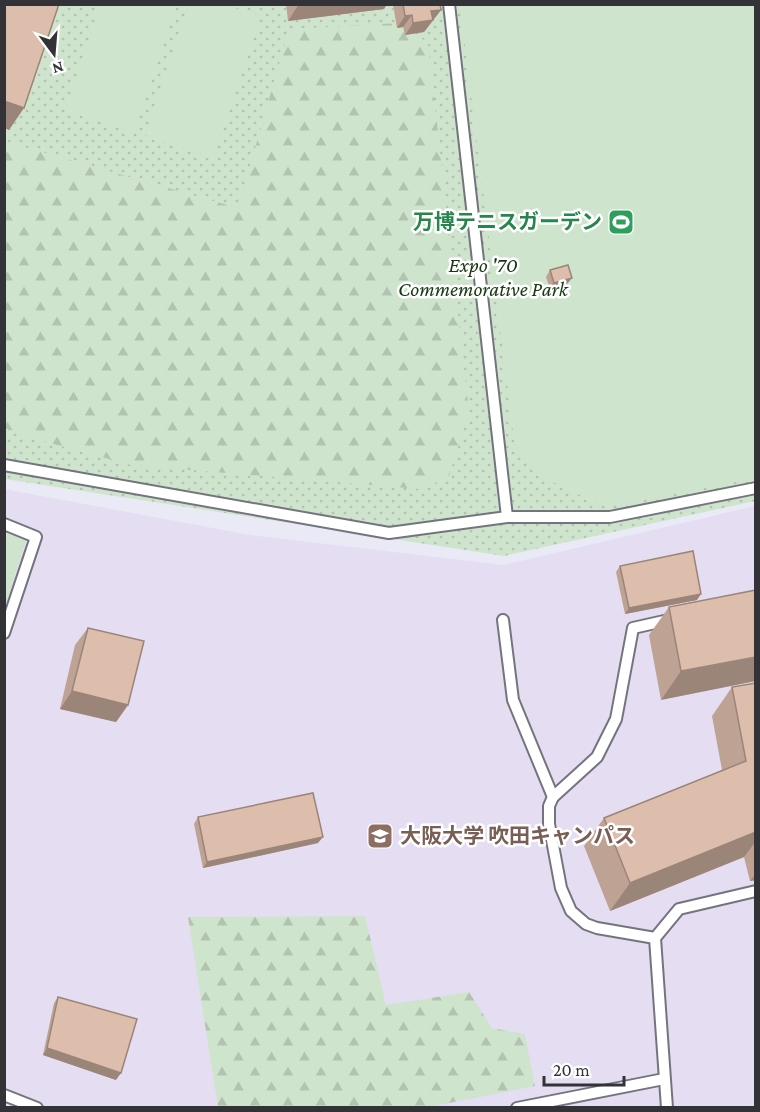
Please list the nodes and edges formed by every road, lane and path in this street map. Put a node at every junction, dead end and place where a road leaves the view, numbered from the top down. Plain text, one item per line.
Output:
1 (449, 4) edge
2 (4, 465) edge
3 (756, 488) edge
4 (507, 518) junction
5 (4, 524) edge
6 (682, 617) edge
7 (503, 620) dead end
8 (4, 633) edge
9 (554, 797) junction
10 (756, 891) edge
11 (655, 938) junction
12 (664, 1078) junction
13 (4, 1095) edge
14 (37, 1107) edge
15 (517, 1107) edge
16 (667, 1107) edge

1 - 4 lane
2 - 4 lane
3 - 4 lane
5 - 8 lane
6 - 9 lane
7 - 9 lane
9 - 11 lane
10 - 11 lane
11 - 12 lane
12 - 15 lane
12 - 16 lane
13 - 14 lane

